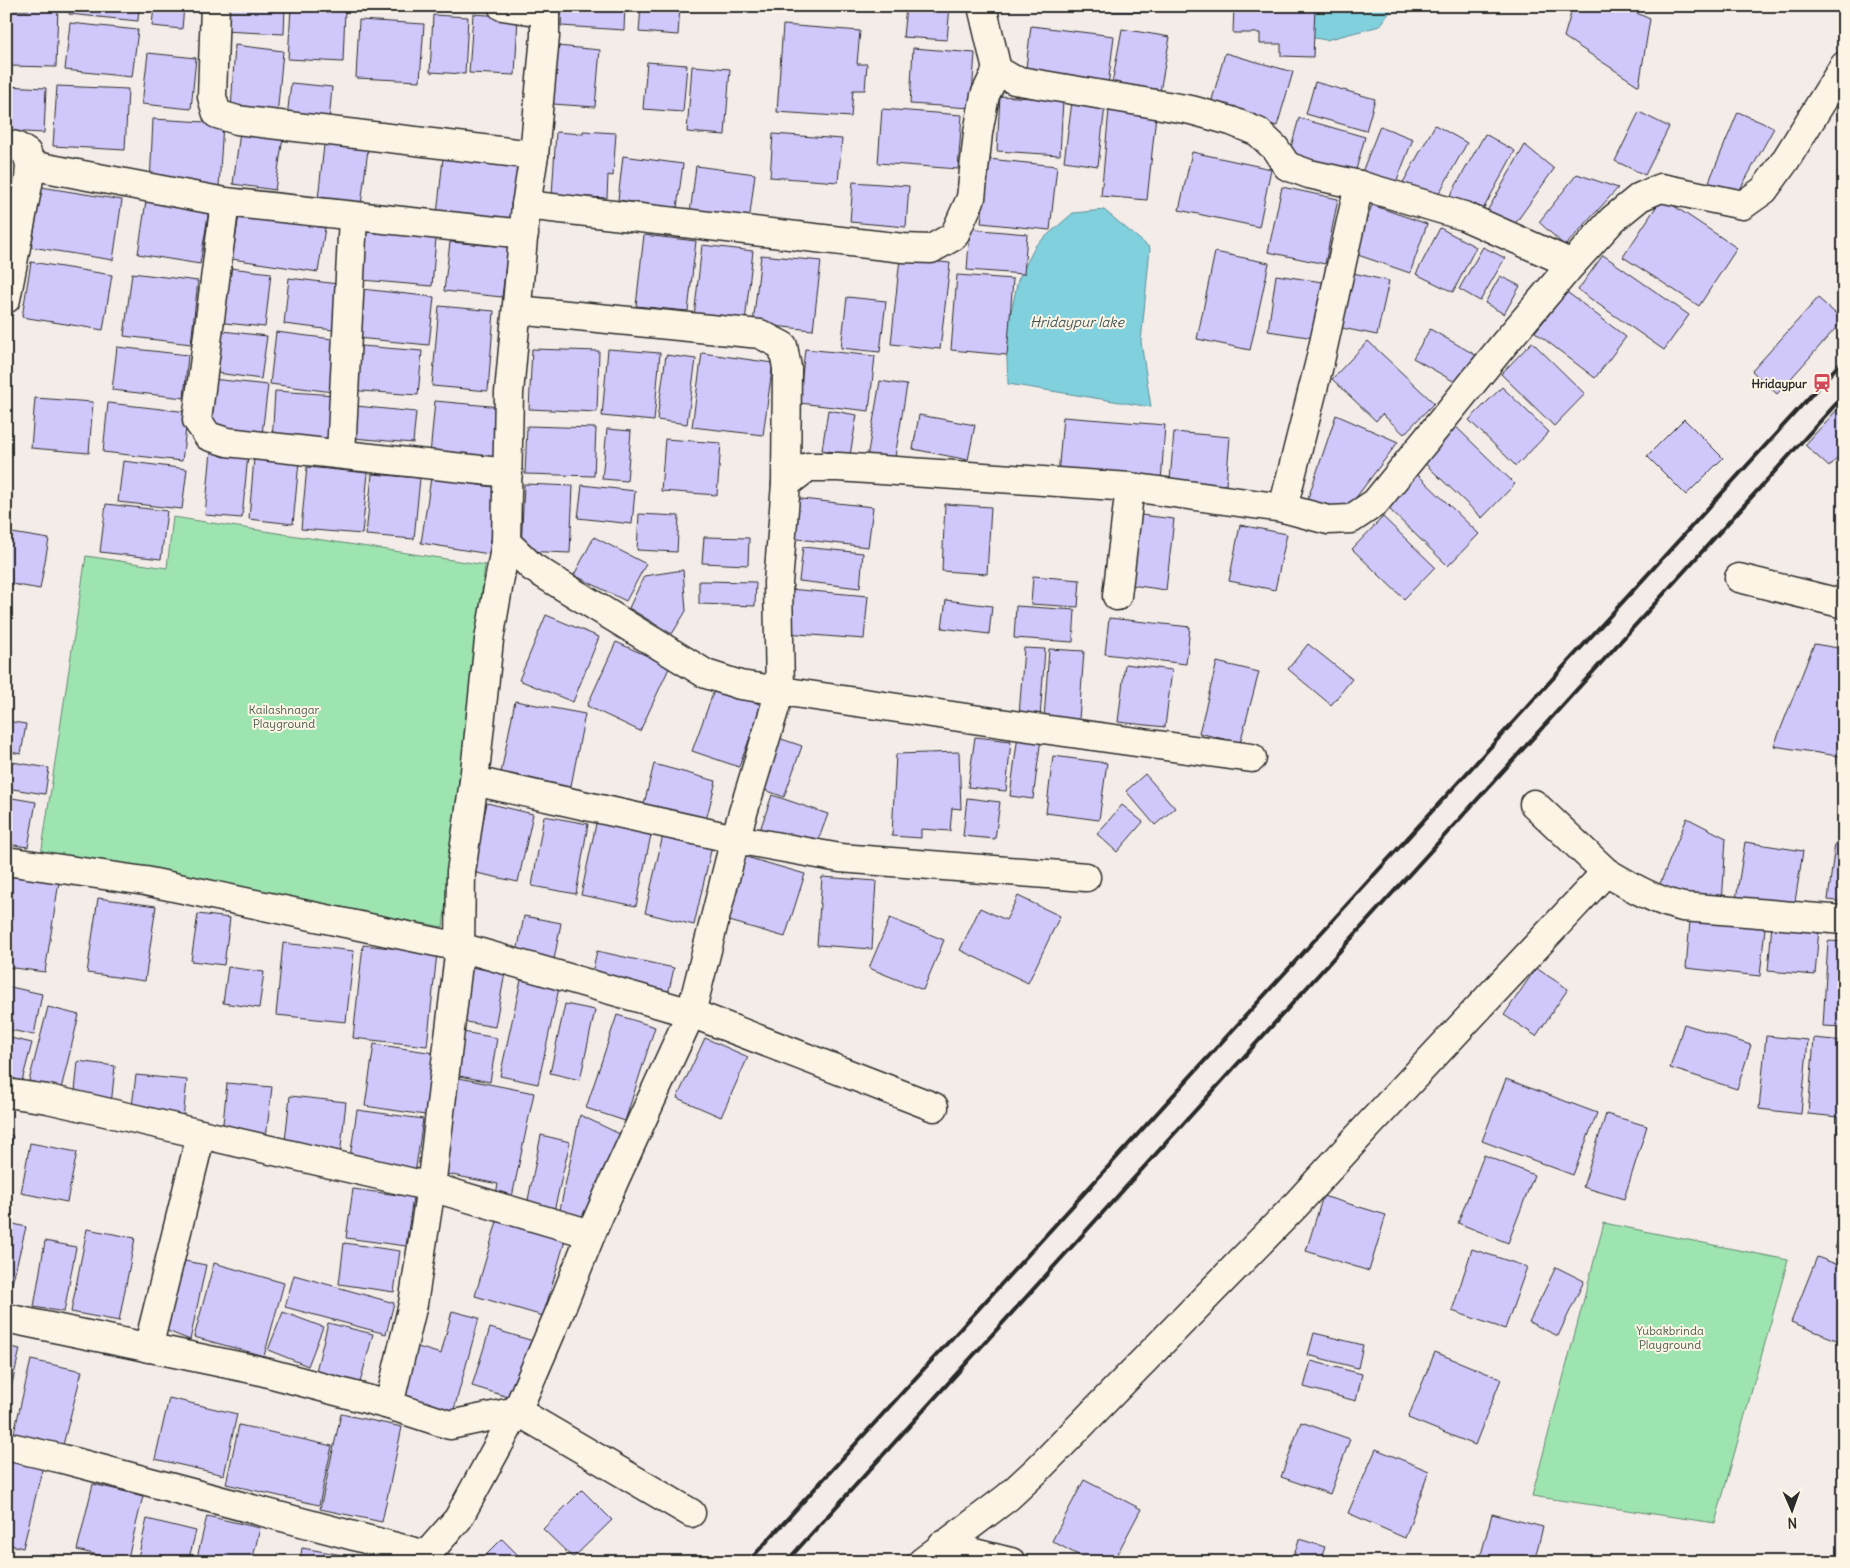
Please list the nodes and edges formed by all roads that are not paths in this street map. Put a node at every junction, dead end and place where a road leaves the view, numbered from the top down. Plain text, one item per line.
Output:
1 (215, 6) edge
2 (502, 6) edge
3 (982, 6) edge
4 (544, 9) edge
5 (1844, 66) edge
6 (997, 70) junction
7 (6, 144) edge
8 (534, 155) junction
9 (30, 165) junction
10 (1359, 186) junction
11 (226, 202) junction
12 (526, 205) junction
13 (353, 217) junction
14 (524, 234) junction
15 (1572, 264) junction
16 (6, 299) edge
17 (517, 310) junction
18 (341, 454) junction
19 (508, 473) junction
20 (786, 484) junction
21 (1130, 487) junction
22 (1283, 508) junction
23 (506, 542) junction
24 (1738, 578) dead end
25 (1117, 596) dead end
26 (1844, 604) edge
27 (780, 691) junction
28 (1252, 758) dead end
29 (474, 781) junction
30 (1534, 804) dead end
31 (736, 838) junction
32 (6, 861) edge
33 (1606, 872) junction
34 (1086, 878) dead end
35 (1844, 920) edge
36 (460, 948) junction
37 (691, 1013) junction
38 (6, 1093) edge
39 (934, 1107) dead end
40 (201, 1134) junction
41 (431, 1187) junction
42 (591, 1234) junction
43 (6, 1318) edge
44 (148, 1348) junction
45 (390, 1405) junction
46 (517, 1411) junction
47 (6, 1446) edge
48 (691, 1513) dead end
49 (932, 1554) edge
50 (423, 1558) edge
51 (1011, 1562) edge

1 - 8 street
2 - 4 street
3 - 6 street
4 - 8 street
5 - 15 street
6 - 10 street
6 - 12 street
7 - 9 street
8 - 12 street
9 - 11 street
9 - 16 street
10 - 15 street
10 - 22 street
11 - 13 street
11 - 18 street
12 - 14 street
13 - 14 street
13 - 18 street
14 - 17 street
15 - 22 street
17 - 19 street
17 - 20 street
18 - 19 street
19 - 23 street
20 - 21 street
20 - 27 street
21 - 22 street
21 - 25 street
23 - 27 street
23 - 29 street
24 - 26 street
27 - 28 street
27 - 31 street
29 - 31 street
29 - 36 street
30 - 33 street
31 - 34 street
31 - 37 street
32 - 36 street
33 - 35 street
33 - 49 street
36 - 37 street
36 - 41 street
37 - 39 street
37 - 42 street
38 - 40 street
40 - 41 street
40 - 44 street
41 - 42 street
41 - 45 street
42 - 46 street
43 - 44 street
44 - 45 street
45 - 46 street
46 - 48 street
46 - 50 street
47 - 50 street
49 - 51 street

